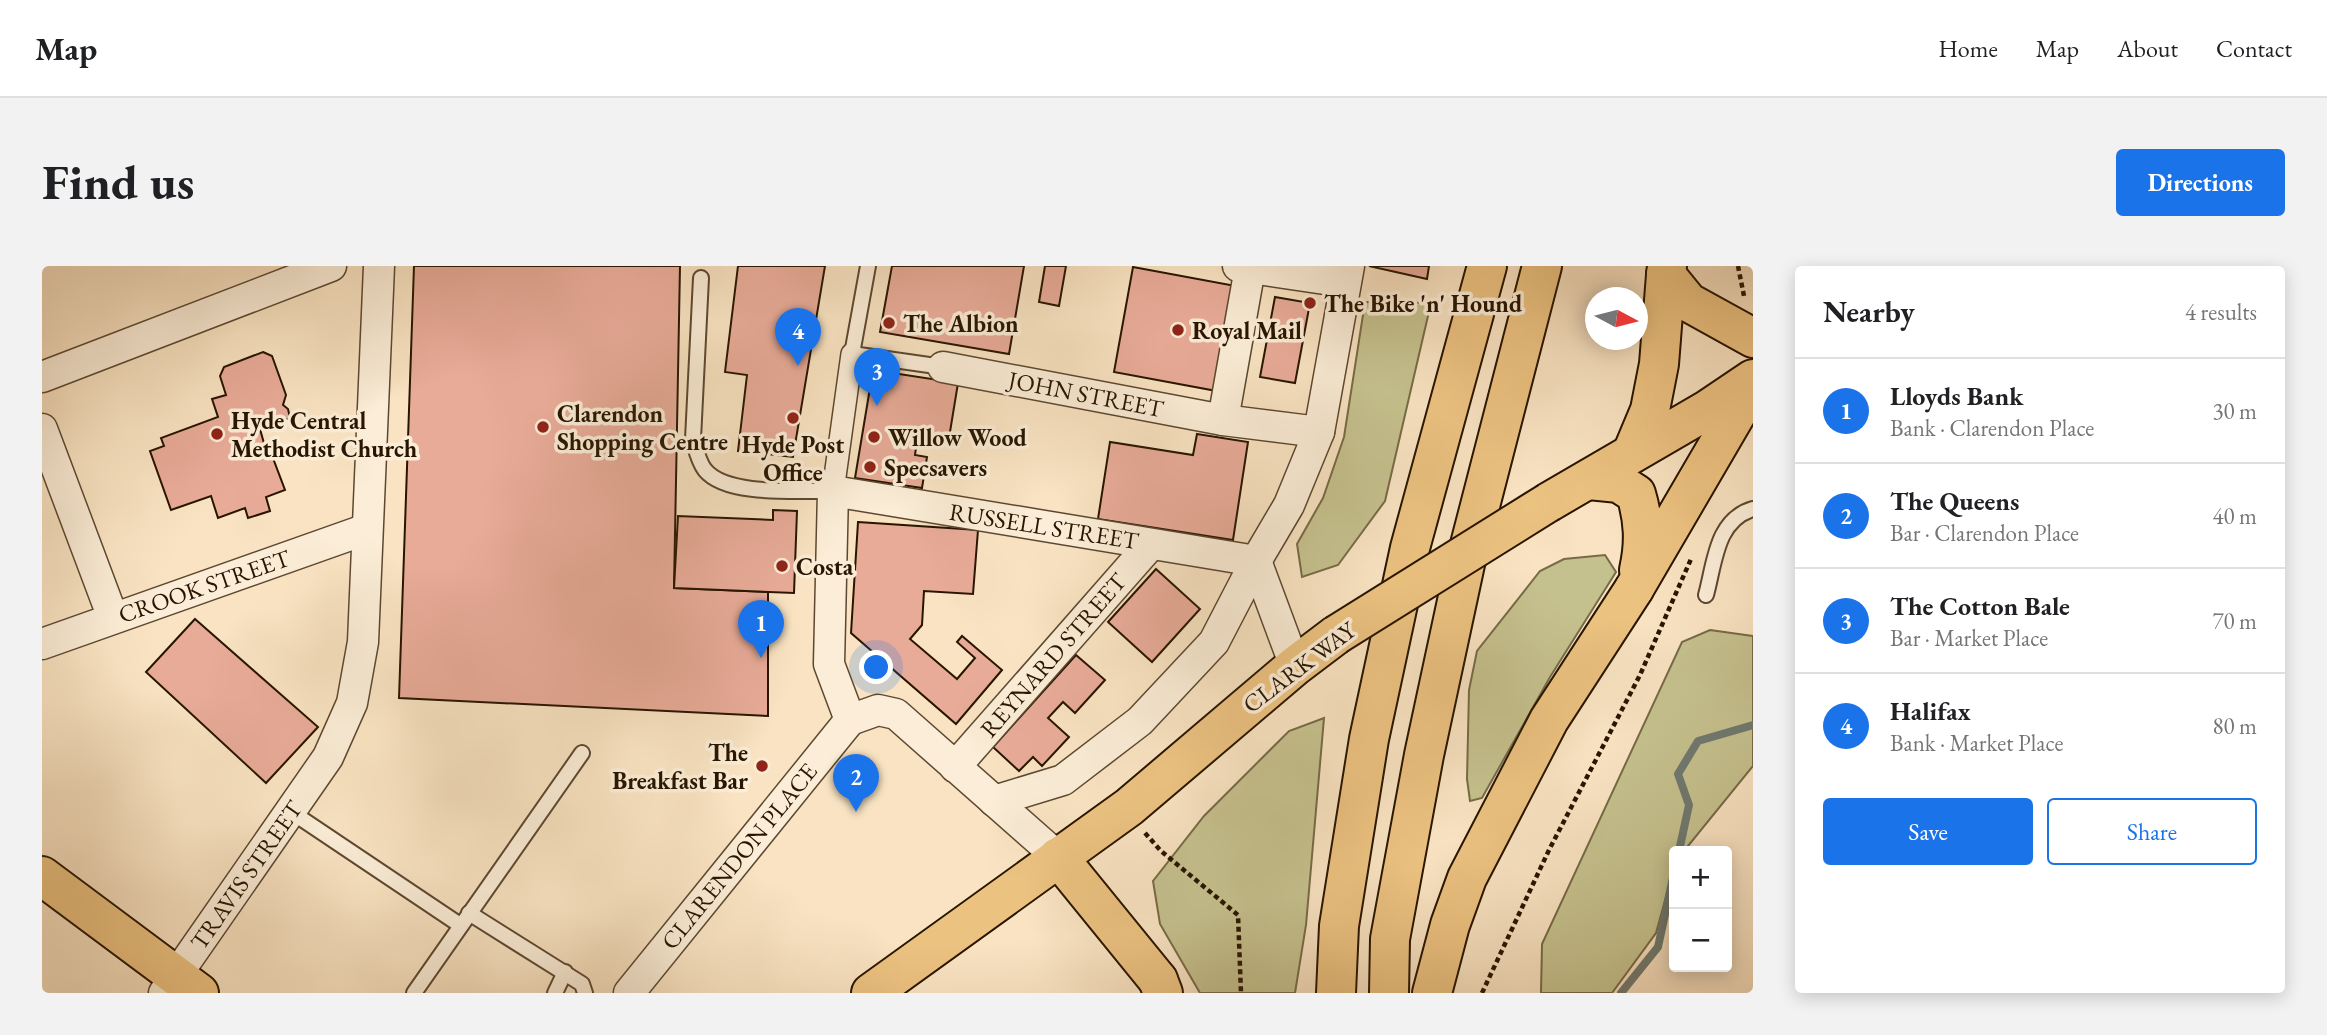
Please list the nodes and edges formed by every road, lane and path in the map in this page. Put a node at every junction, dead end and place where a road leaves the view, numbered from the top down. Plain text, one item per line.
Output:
1 (331, 266) edge
2 (379, 266) edge
3 (868, 266) edge
4 (1487, 266) edge
5 (1542, 266) edge
6 (1738, 266) edge
7 (1244, 267) edge
8 (1667, 270) edge
9 (1347, 274) edge
10 (701, 278) dead end
11 (1744, 297) dead end
12 (1753, 338) edge
13 (852, 354) junction
14 (943, 367) joint
15 (42, 377) edge
16 (1753, 379) edge
17 (1753, 385) edge
18 (1223, 420) junction
19 (42, 429) edge
20 (1319, 432) junction
21 (1632, 453) junction
22 (1589, 480) junction
23 (833, 491) junction
24 (1753, 509) edge
25 (367, 529) junction
26 (1151, 544) junction
27 (1695, 551) dead end
28 (1256, 561) junction
29 (1634, 589) junction
30 (1706, 595) dead end
31 (113, 618) junction
32 (42, 644) edge
33 (1295, 666) junction
34 (850, 720) junction
35 (582, 754) dead end
36 (955, 767) junction
37 (995, 802) junction
38 (1123, 810) junction
39 (290, 811) junction
40 (1058, 858) junction
41 (42, 876) edge
42 (465, 919) junction
43 (565, 972) junction
44 (1160, 986) edge
45 (179, 988) edge
46 (584, 988) edge
47 (414, 993) edge
48 (555, 993) edge
49 (629, 993) edge
50 (871, 993) edge
51 (1241, 993) edge
52 (1336, 993) edge
53 (1389, 993) edge
54 (1432, 993) edge
55 (1482, 993) edge

1 - 15 street
2 - 25 street, TRAVIS STREET
3 - 13 lane
4 - 52 main road
5 - 53 main road
6 - 11 path
7 - 9 street
7 - 18 street
8 - 12 main road
8 - 21 main road
9 - 20 street
10 - 23 lane
13 - 14 lane, JOHN STREET
13 - 23 street
14 - 18 street, JOHN STREET
16 - 21 main road, CLARK WAY
17 - 29 main road
18 - 20 street, JOHN STREET
19 - 31 street
20 - 28 street
21 - 22 main road, CLARK WAY
22 - 29 main road
22 - 33 main road, CLARK WAY, bridge
23 - 26 street, RUSSELL STREET
23 - 34 street
24 - 30 lane
25 - 31 street, CROOK STREET
25 - 39 street, TRAVIS STREET
26 - 28 street, RUSSELL STREET
26 - 36 street, REYNARD STREET
27 - 55 path
28 - 33 street
28 - 37 street
29 - 54 main road
31 - 32 street, CROOK STREET
33 - 38 main road, CLARK WAY
34 - 36 street
34 - 49 street, CLARENDON PLACE
35 - 42 lane
36 - 37 street
37 - 40 street
38 - 40 main road, CLARK WAY
38 - 51 path
39 - 42 lane
39 - 45 street, TRAVIS STREET
40 - 44 main road
40 - 50 main road, CLARK WAY
41 - 45 main road
42 - 43 lane
42 - 47 lane
43 - 46 lane
43 - 48 lane

